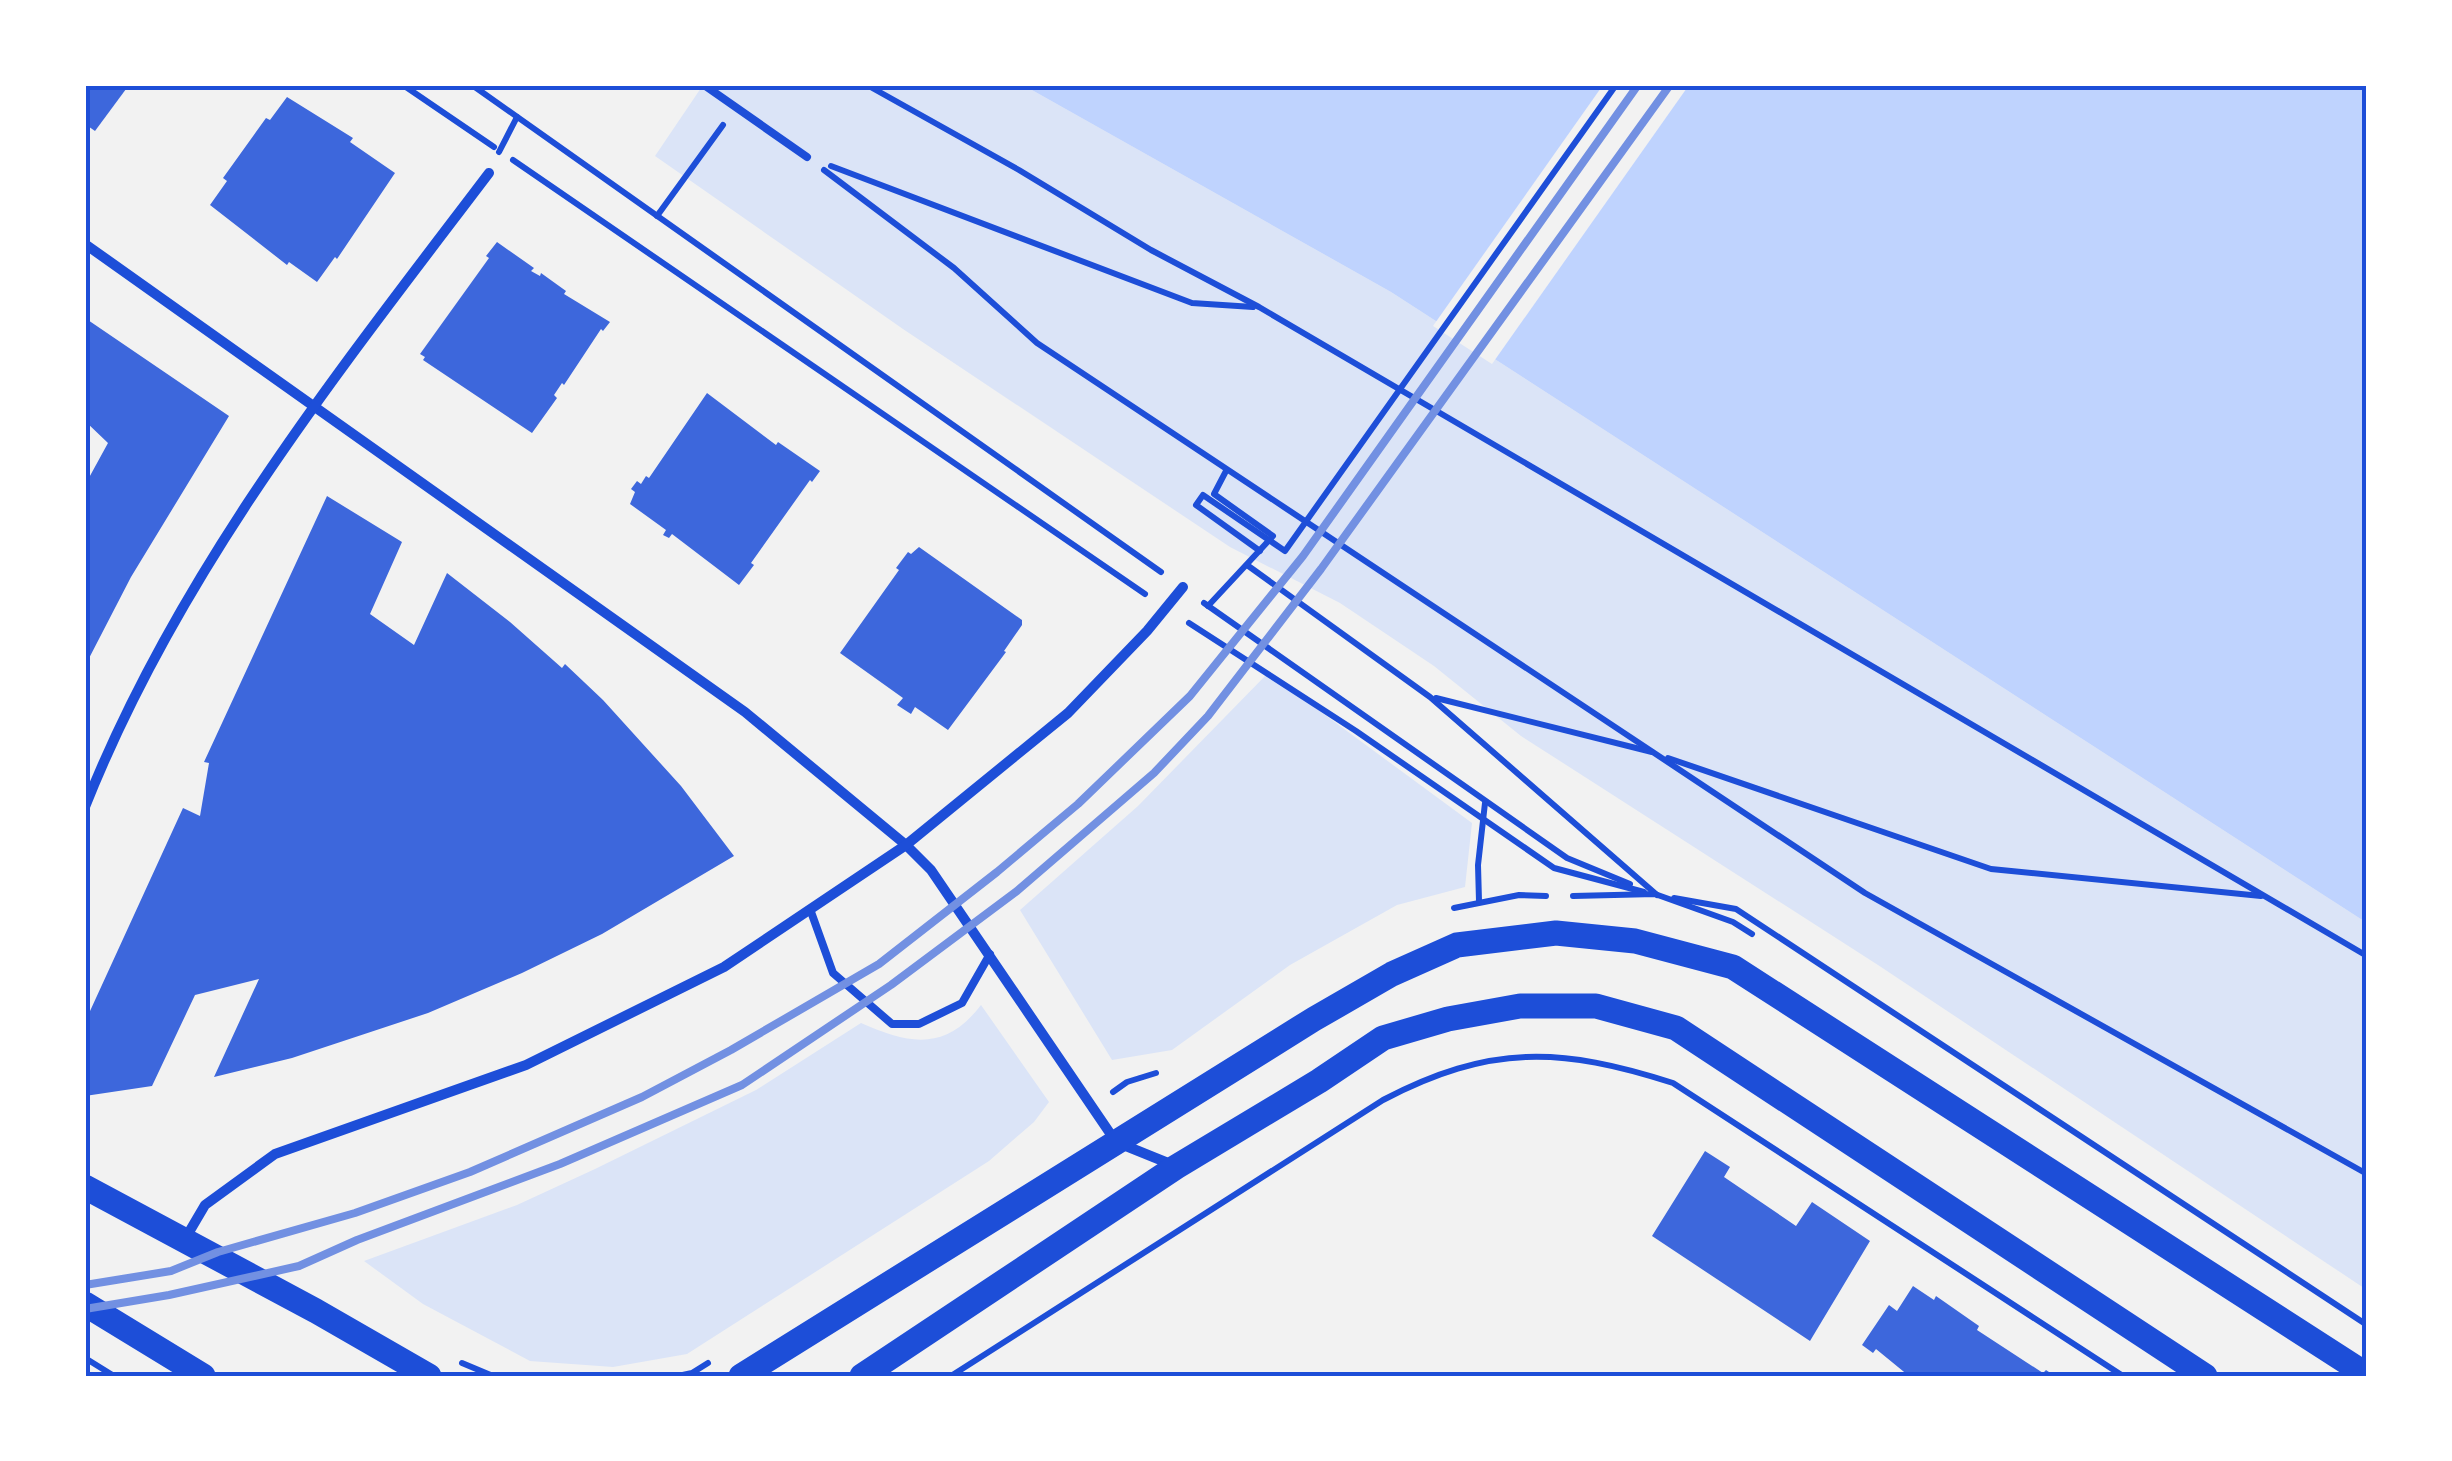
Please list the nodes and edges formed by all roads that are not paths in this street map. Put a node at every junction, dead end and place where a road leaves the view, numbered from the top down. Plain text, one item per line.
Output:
1 (704, 85) edge
2 (807, 157) road end
3 (489, 172) road end
4 (85, 244) edge
5 (314, 406) junction
6 (1183, 587) road end
7 (85, 807) edge
8 (906, 845) junction
9 (810, 909) junction
10 (990, 954) junction
11 (1116, 1142) junction
12 (1176, 1167) junction
13 (85, 1187) edge
14 (185, 1239) junction
15 (85, 1304) edge
16 (2367, 1375) edge
17 (203, 1376) edge
18 (429, 1376) edge
19 (741, 1376) edge
20 (862, 1376) edge
21 (2205, 1376) edge

1 - 2 lane
3 - 5 street
4 - 5 street
5 - 7 street
5 - 8 street
6 - 8 street
8 - 9 street
8 - 10 street
9 - 10 lane
9 - 14 street
10 - 11 street
11 - 12 street
11 - 16 main road
11 - 19 main road
12 - 20 main road
12 - 21 main road
13 - 14 main road
14 - 18 main road
15 - 17 main road

